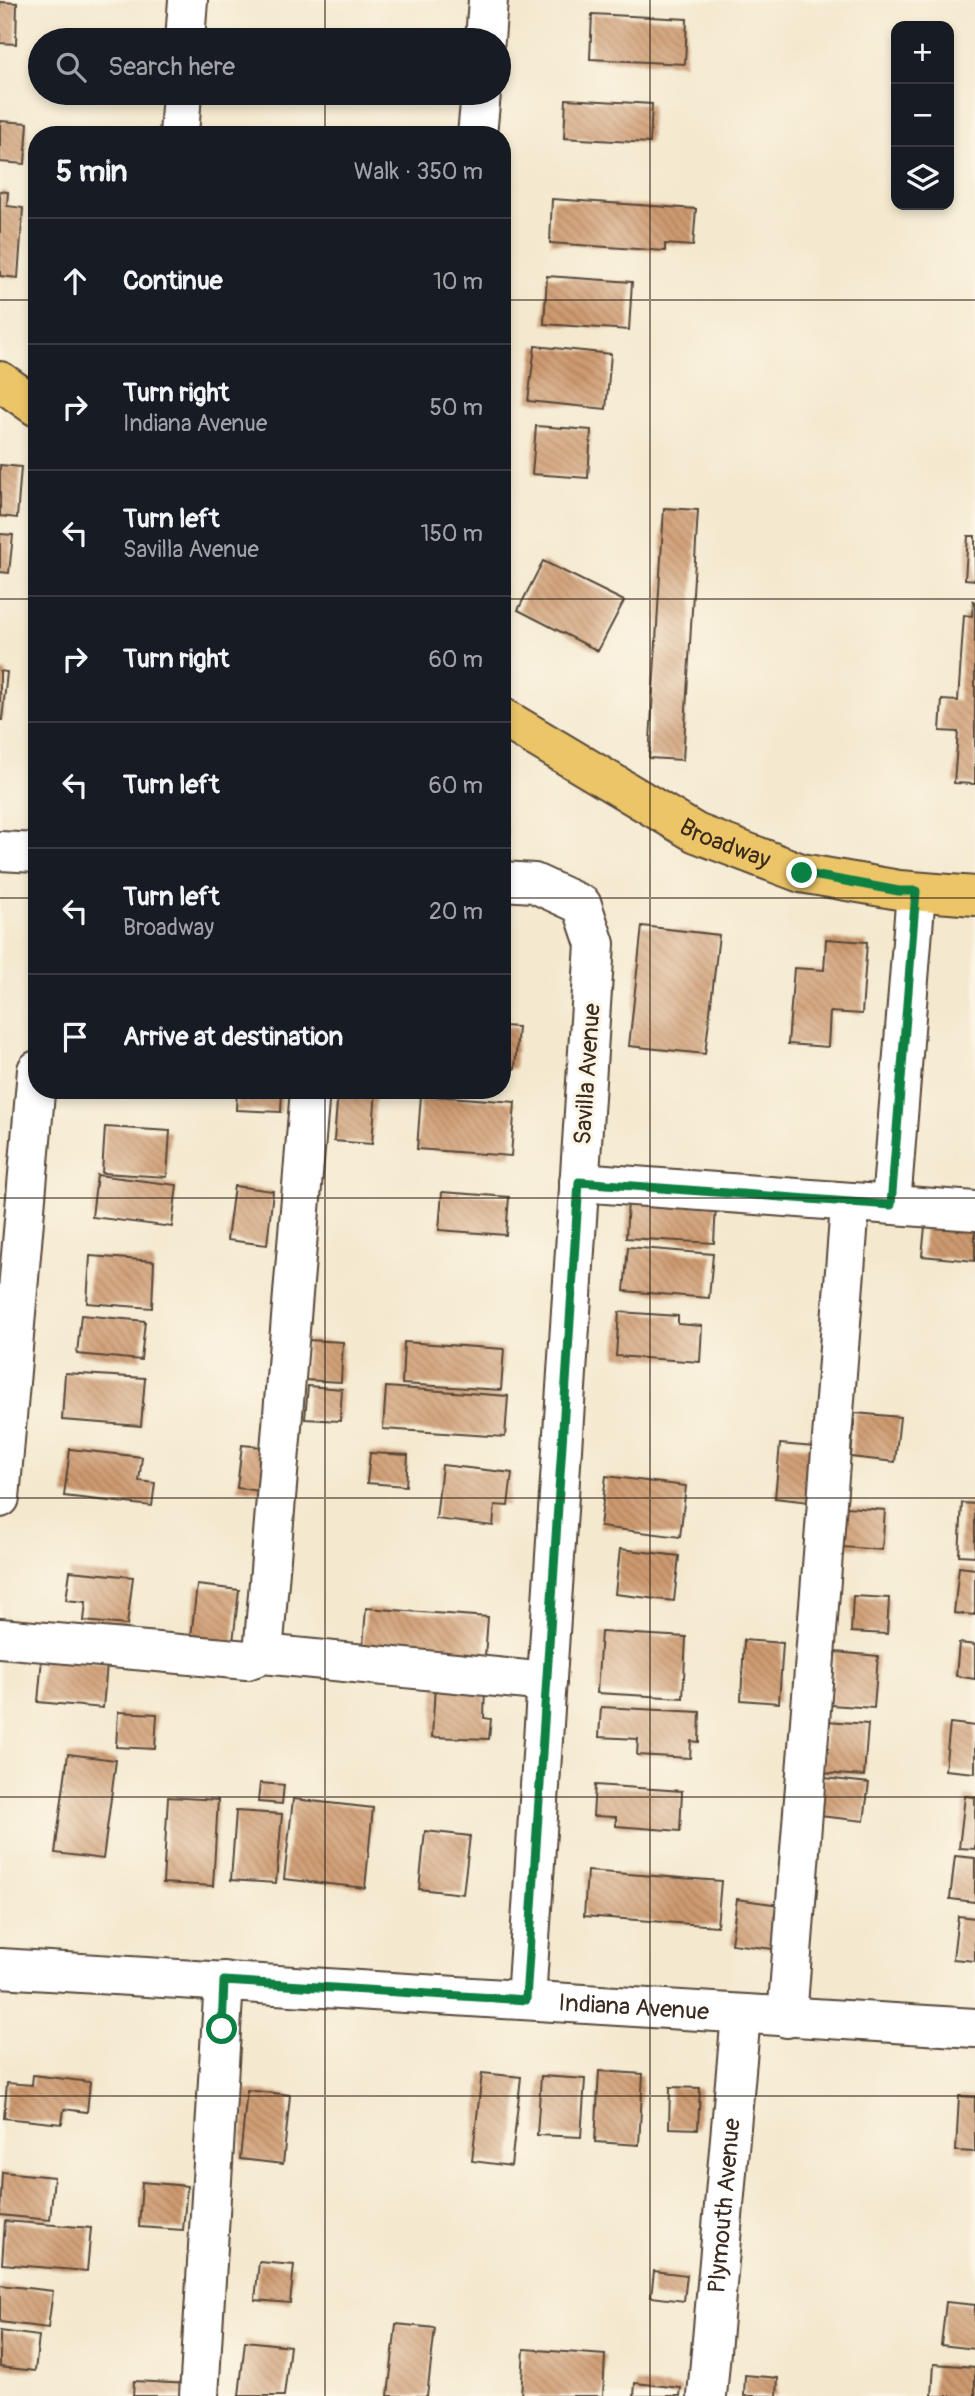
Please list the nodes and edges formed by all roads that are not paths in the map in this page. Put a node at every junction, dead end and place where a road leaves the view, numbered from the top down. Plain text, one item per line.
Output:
1 (188, 0) edge
2 (488, 0) edge
3 (186, 28) edge
4 (486, 28) edge
5 (180, 105) edge
6 (480, 105) edge
7 (179, 126) edge
8 (478, 126) edge
9 (0, 382) edge
10 (28, 401) edge
11 (511, 722) edge
12 (0, 851) edge
13 (28, 853) edge
14 (511, 882) edge
15 (916, 891) junction
16 (975, 896) edge
17 (34, 1099) edge
18 (309, 1099) edge
19 (579, 1182) junction
20 (838, 1202) junction
21 (891, 1205) junction
22 (975, 1211) edge
23 (0, 1498) edge
24 (0, 1639) edge
25 (263, 1654) junction
26 (547, 1682) junction
27 (0, 1968) edge
28 (224, 1981) junction
29 (526, 2000) junction
30 (741, 2015) junction
31 (787, 2018) junction
32 (975, 2028) edge
33 (199, 2396) edge
34 (707, 2396) edge

1 - 3 street
2 - 4 street
5 - 7 street
6 - 8 street
9 - 10 main road
11 - 15 main road, Broadway
12 - 13 street
14 - 19 street, Savilla Avenue
15 - 16 main road, Broadway
15 - 21 street
17 - 23 street
18 - 25 street
19 - 20 street
19 - 26 street, Savilla Avenue
20 - 21 street
20 - 31 street
21 - 22 street
24 - 25 street
25 - 26 street
26 - 29 street, Savilla Avenue
27 - 28 street, Indiana Avenue
28 - 29 street, Indiana Avenue
28 - 33 street
29 - 30 street, Indiana Avenue
30 - 31 street, Indiana Avenue
30 - 34 street, Plymouth Avenue
31 - 32 street, Indiana Avenue

